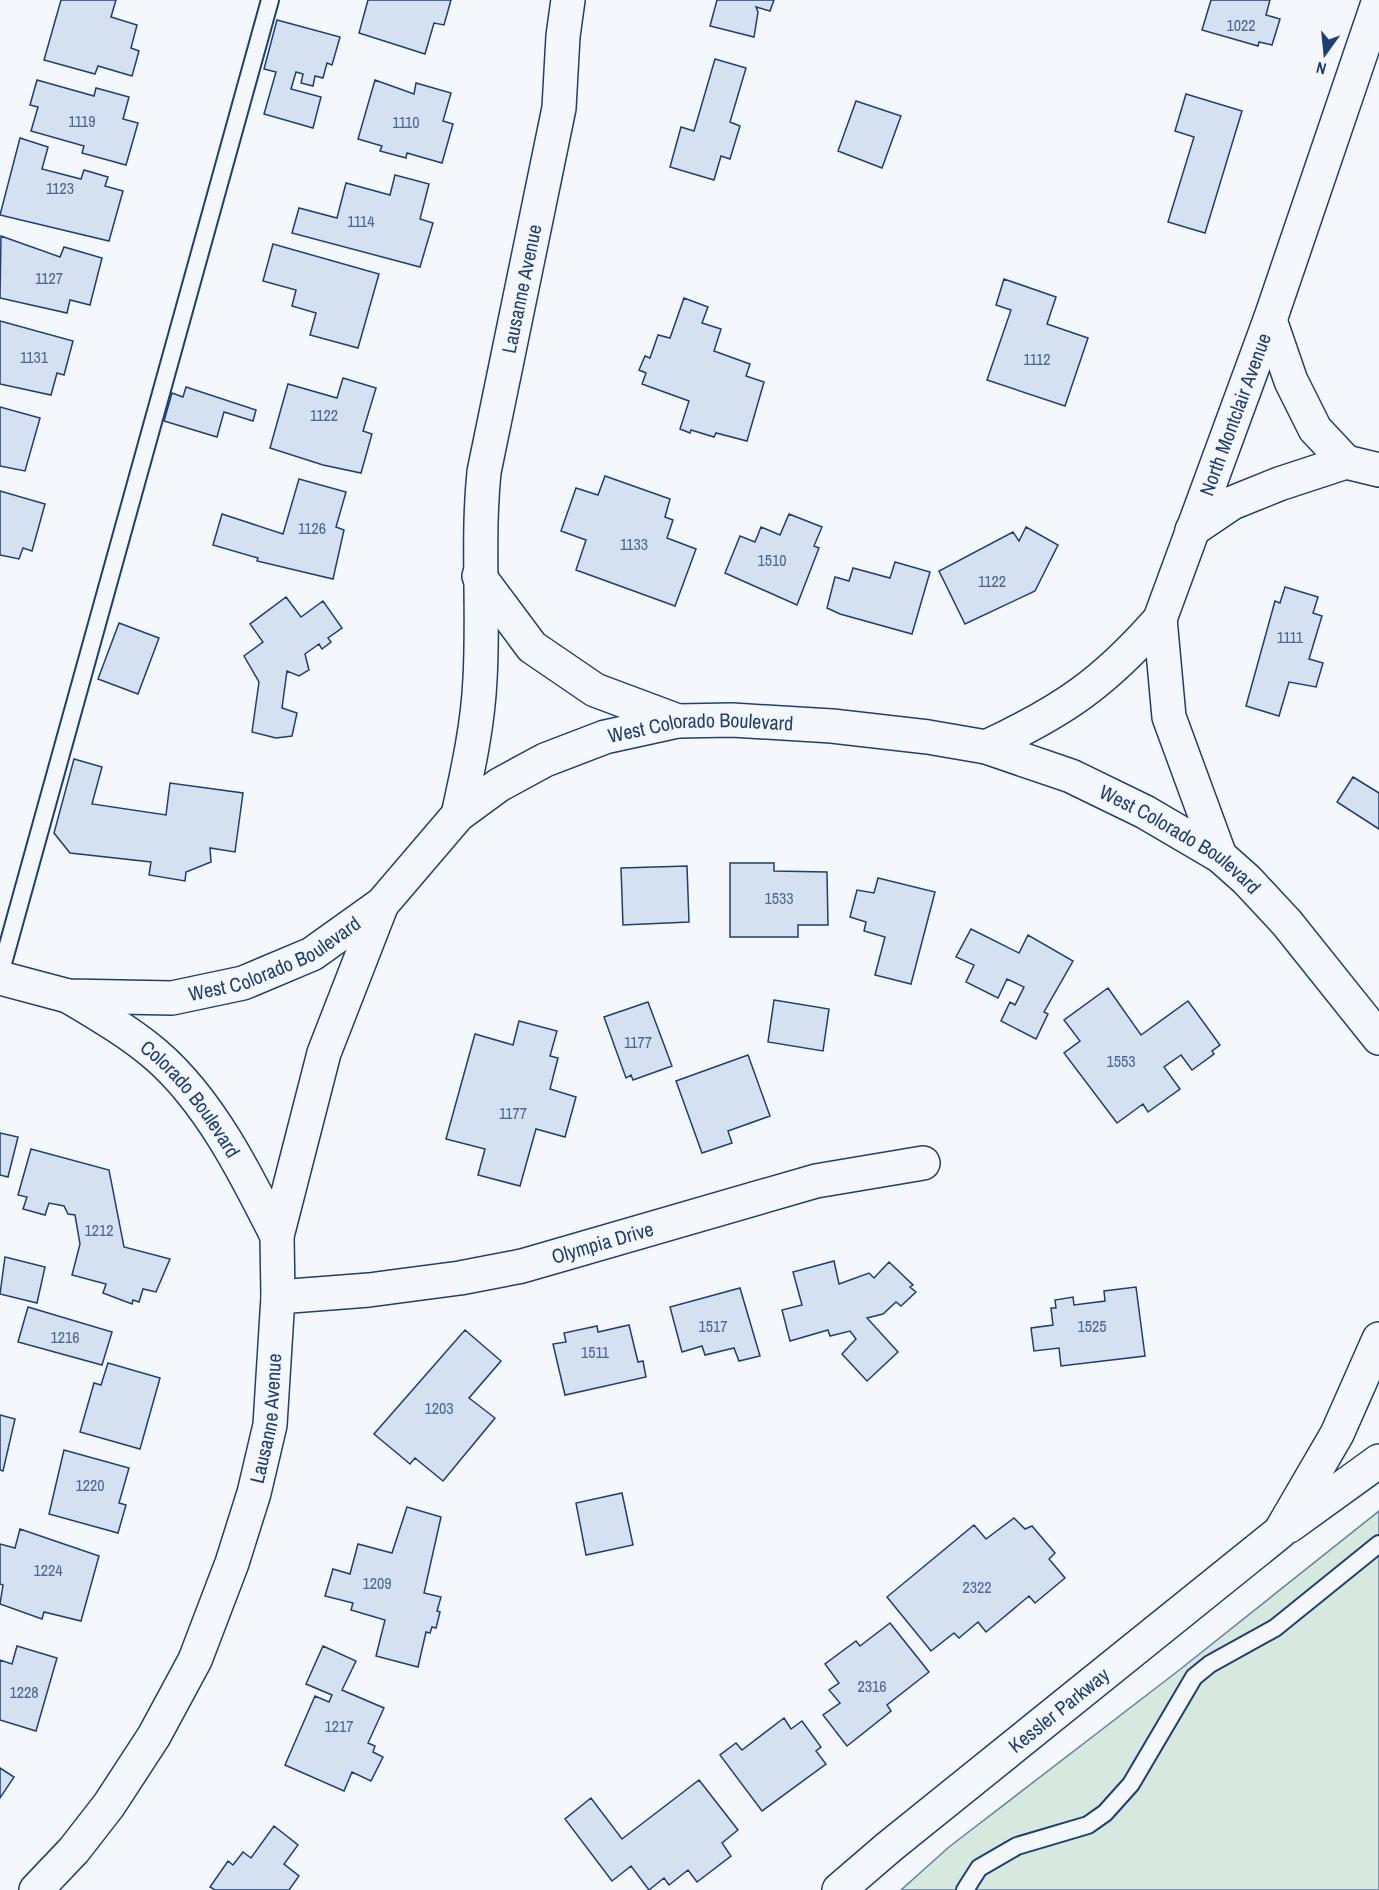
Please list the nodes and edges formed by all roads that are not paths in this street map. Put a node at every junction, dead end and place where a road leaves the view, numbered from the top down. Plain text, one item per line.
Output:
1 (270, 0) edge
2 (568, 0) edge
3 (1378, 0) edge
4 (1270, 320) junction
5 (1346, 462) junction
6 (1379, 470) edge
7 (1192, 530) junction
8 (479, 576) junction
9 (1160, 619) junction
10 (678, 721) junction
11 (986, 747) junction
12 (458, 815) junction
13 (1220, 856) junction
14 (382, 904) junction
15 (0, 976) edge
16 (68, 996) junction
17 (1378, 1034) edge
18 (923, 1163) dead end
19 (277, 1236) junction
20 (278, 1297) junction
21 (1379, 1339) edge
22 (1379, 1461) edge
23 (1280, 1532) junction
24 (1379, 1544) edge
25 (36, 1890) edge
26 (838, 1890) edge
27 (965, 1890) edge

1 - 15 lane
2 - 8 street, Lausanne Avenue
3 - 4 street, North Montclair Avenue
4 - 5 street
4 - 7 street, North Montclair Avenue
5 - 6 street
5 - 7 street
7 - 9 street, North Montclair Avenue
8 - 10 street
8 - 12 street, Lausanne Avenue
9 - 11 street, North Montclair Avenue
9 - 13 street
10 - 11 street, West Colorado Boulevard
10 - 12 street, West Colorado Boulevard
11 - 13 street, West Colorado Boulevard
12 - 14 street, West Colorado Boulevard
13 - 17 street, West Colorado Boulevard
14 - 16 street, West Colorado Boulevard
14 - 19 street, Lausanne Avenue
15 - 16 street, West Colorado Boulevard
16 - 19 street, Colorado Boulevard
18 - 20 street, Olympia Drive
19 - 20 street, Lausanne Avenue
20 - 25 street, Lausanne Avenue
21 - 23 street, Kessler Parkway
22 - 23 street, Kessler Parkway
23 - 26 street, Kessler Parkway
24 - 27 lane

